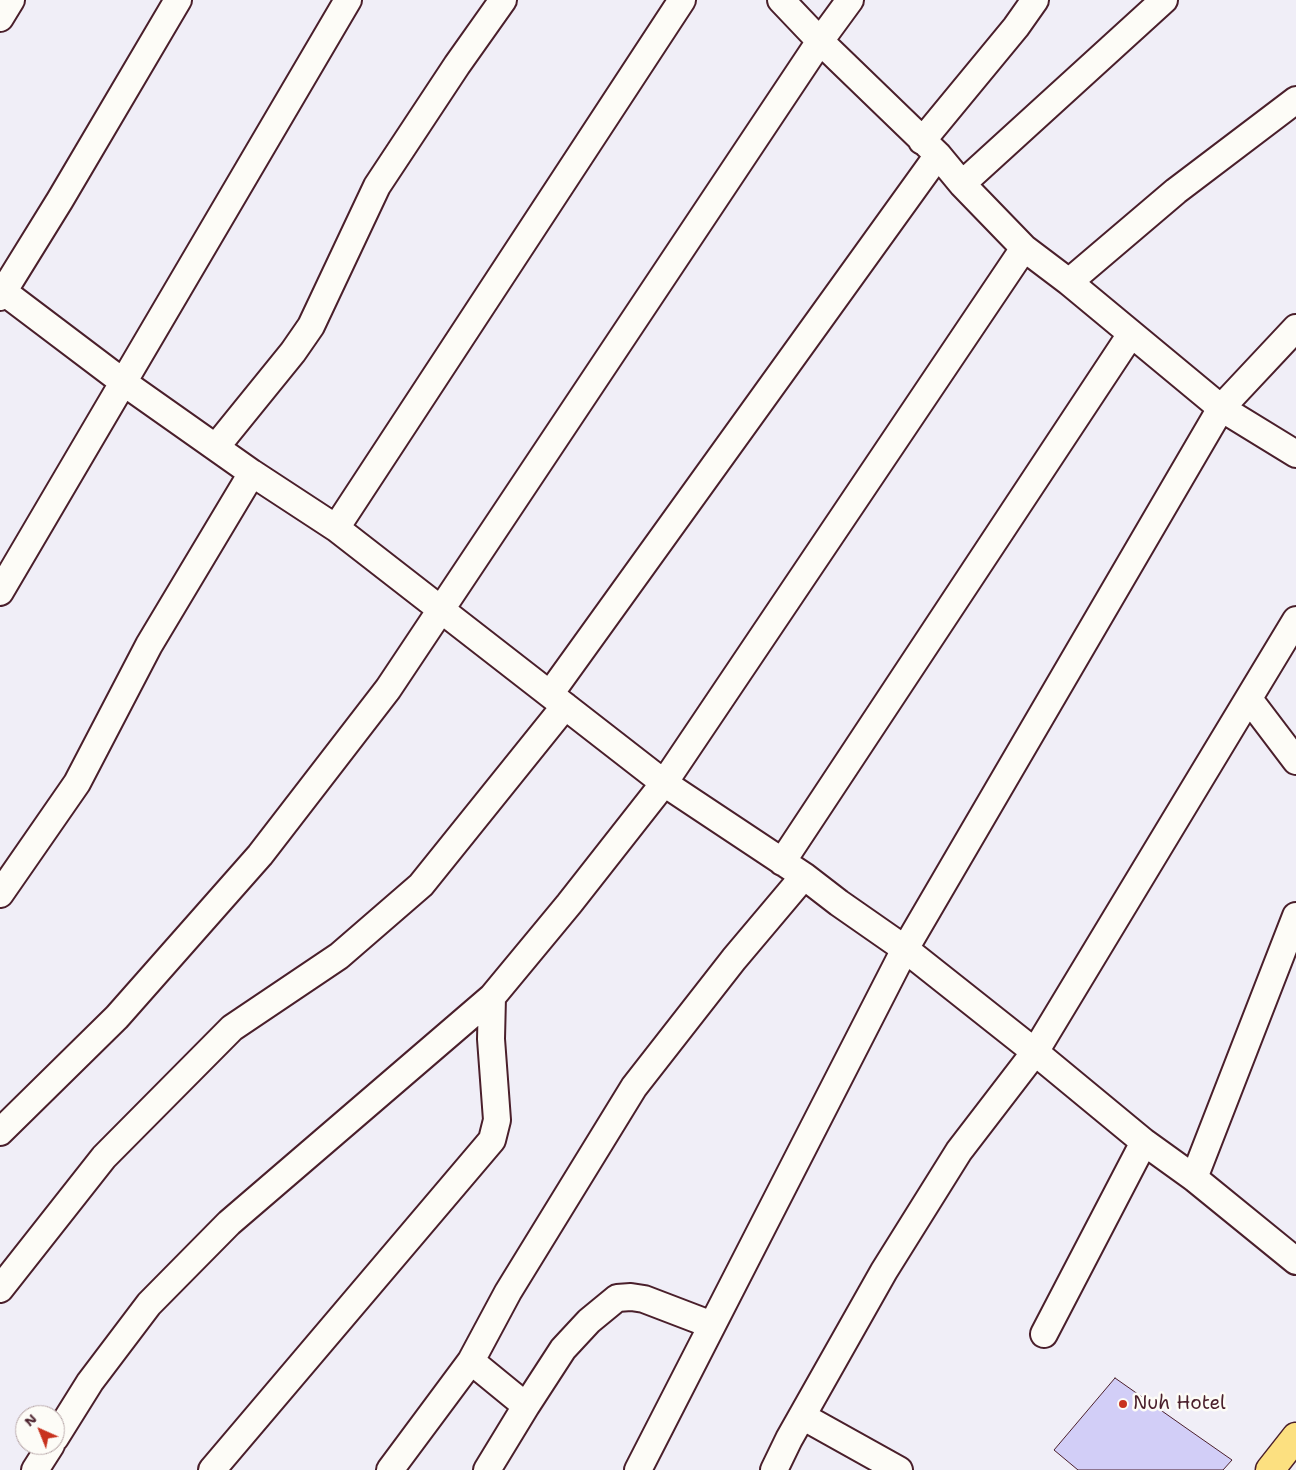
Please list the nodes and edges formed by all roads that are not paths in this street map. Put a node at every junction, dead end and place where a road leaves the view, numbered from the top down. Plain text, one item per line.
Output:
1 (12, 0) edge
2 (178, 0) edge
3 (348, 0) edge
4 (503, 0) edge
5 (682, 0) edge
6 (781, 0) edge
7 (850, 0) edge
8 (1035, 0) edge
9 (1164, 0) edge
10 (0, 18) edge
11 (820, 41) junction
12 (1296, 100) edge
13 (930, 148) junction
14 (962, 184) junction
15 (1024, 248) junction
16 (1069, 282) junction
17 (1, 292) edge
18 (1296, 328) edge
19 (1131, 334) junction
20 (122, 382) junction
21 (1221, 408) junction
22 (216, 447) junction
23 (1296, 454) edge
24 (252, 473) junction
25 (336, 528) junction
26 (0, 592) edge
27 (442, 611) junction
28 (1296, 620) edge
29 (1249, 699) junction
30 (557, 700) junction
31 (1296, 761) edge
32 (664, 783) junction
33 (782, 862) junction
34 (804, 876) junction
35 (0, 894) edge
36 (1296, 916) edge
37 (906, 949) junction
38 (492, 997) junction
39 (1035, 1052) junction
40 (0, 1132) edge
41 (1144, 1142) junction
42 (1194, 1178) junction
43 (1296, 1261) edge
44 (0, 1289) edge
45 (712, 1325) junction
46 (1044, 1334) dead end
47 (471, 1361) junction
48 (526, 1406) junction
49 (802, 1416) junction
50 (65, 1422) edge
51 (1295, 1443) edge
52 (44, 1455) edge
53 (35, 1470) edge
54 (212, 1470) edge
55 (390, 1470) edge
56 (487, 1470) edge
57 (638, 1470) edge
58 (774, 1470) edge
59 (900, 1470) edge
60 (1270, 1470) edge

1 - 10 street
2 - 17 street
3 - 20 street
4 - 22 street
5 - 25 street
6 - 11 street
7 - 11 street
8 - 13 street
9 - 14 street
11 - 13 street
11 - 27 street
12 - 16 street
13 - 14 street
13 - 30 street
14 - 15 street
15 - 16 street
15 - 32 street
16 - 19 street
17 - 20 street
18 - 21 street
19 - 21 street
19 - 33 street
20 - 22 street
20 - 26 street
21 - 23 street
21 - 37 street
22 - 24 street
24 - 25 street
24 - 35 street
25 - 27 street
27 - 30 street
27 - 40 street
28 - 29 street
29 - 31 street
29 - 39 street
30 - 32 street
30 - 44 street
32 - 33 street
32 - 38 street
33 - 34 street
34 - 37 street
34 - 47 street
36 - 42 street
37 - 39 street
37 - 45 street
38 - 50 street
38 - 54 street
39 - 41 street
39 - 49 street
41 - 42 street
41 - 46 street
42 - 43 street
45 - 48 street
45 - 57 street
47 - 48 street
47 - 55 street
48 - 56 street
49 - 58 street
49 - 59 street
51 - 60 highway
52 - 53 street

